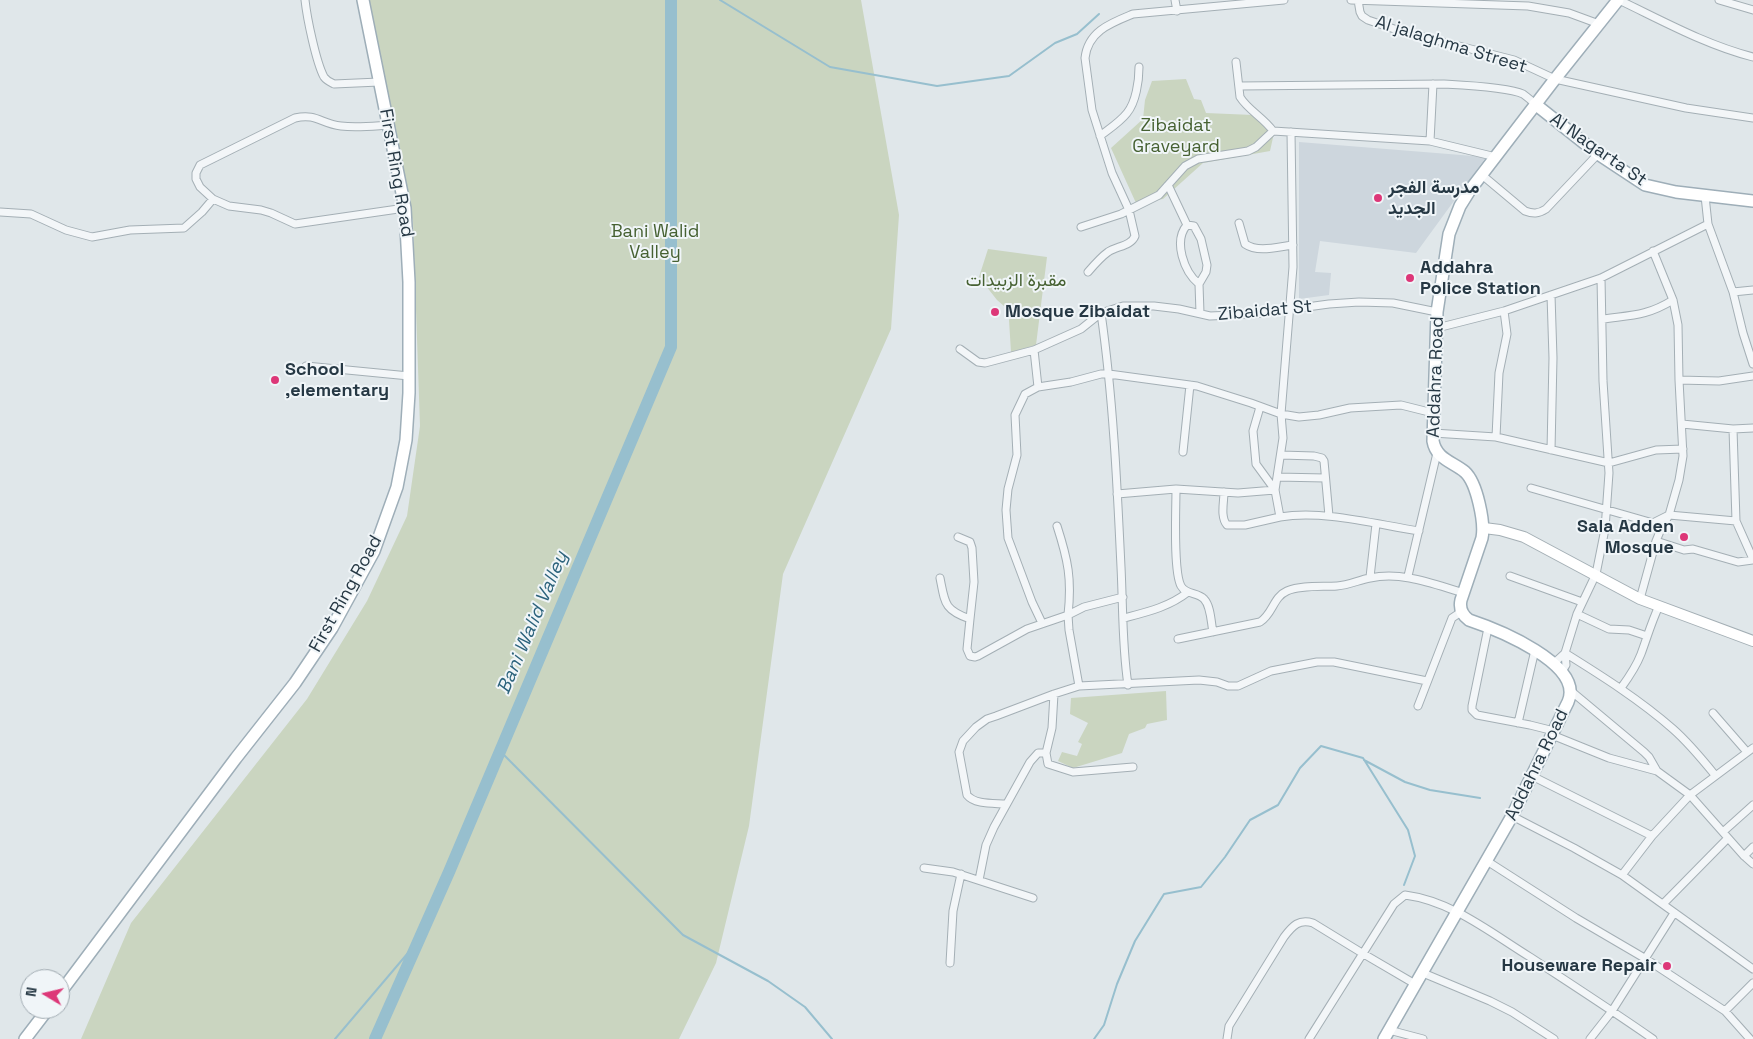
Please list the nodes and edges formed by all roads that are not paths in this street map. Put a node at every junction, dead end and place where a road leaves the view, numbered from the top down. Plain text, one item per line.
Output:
1 (305, 0) edge
2 (363, 0) edge
3 (1175, 0) edge
4 (1284, 0) edge
5 (1351, 0) edge
6 (1358, 0) edge
7 (1619, 0) edge
8 (1719, 0) edge
9 (1527, 3) edge
10 (1753, 10) edge
11 (1177, 11) junction
12 (1598, 24) junction
13 (1753, 57) edge
14 (1236, 62) dead end
15 (1139, 67) dead end
16 (1555, 79) junction
17 (379, 82) junction
18 (1433, 84) junction
19 (1240, 86) junction
20 (1536, 104) junction
21 (1753, 118) edge
22 (389, 125) junction
23 (1273, 130) junction
24 (1291, 132) junction
25 (1100, 136) junction
26 (1430, 141) junction
27 (1598, 154) junction
28 (1496, 157) junction
29 (1482, 176) junction
30 (1168, 185) junction
31 (1705, 196) junction
32 (213, 199) junction
33 (1753, 201) edge
34 (404, 208) junction
35 (1129, 210) junction
36 (0, 212) edge
37 (1239, 223) dead end
38 (1708, 224) junction
39 (1187, 225) junction
40 (1081, 228) dead end
41 (1293, 245) junction
42 (1653, 251) junction
43 (1088, 272) dead end
44 (1602, 278) junction
45 (1199, 284) junction
46 (1753, 290) edge
47 (1733, 292) junction
48 (1551, 295) junction
49 (1673, 300) junction
50 (1290, 310) junction
51 (1504, 311) junction
52 (1437, 312) junction
53 (1101, 313) junction
54 (1200, 313) junction
55 (1603, 319) junction
56 (1437, 328) junction
57 (960, 349) dead end
58 (1034, 350) junction
59 (1753, 364) edge
60 (306, 366) dead end
61 (1109, 374) junction
62 (409, 376) junction
63 (1753, 376) edge
64 (1679, 380) junction
65 (1190, 385) junction
66 (1038, 387) junction
67 (1260, 407) junction
68 (1433, 413) junction
69 (1281, 414) junction
70 (1682, 424) junction
71 (1753, 428) edge
72 (1733, 429) junction
73 (1432, 433) junction
74 (1496, 437) junction
75 (1683, 449) junction
76 (1551, 450) junction
77 (1182, 452) dead end
78 (1437, 452) junction
79 (1281, 455) junction
80 (1609, 463) junction
81 (1277, 477) junction
82 (1325, 478) junction
83 (1531, 488) dead end
84 (1176, 489) junction
85 (1275, 490) junction
86 (1224, 492) junction
87 (1117, 494) junction
88 (1607, 511) junction
89 (1669, 515) junction
90 (1329, 516) junction
91 (1280, 517) junction
92 (1736, 521) junction
93 (1376, 524) junction
94 (1057, 526) dead end
95 (1484, 528) junction
96 (1419, 531) junction
97 (958, 537) dead end
98 (1656, 541) junction
99 (1753, 559) edge
100 (1596, 574) junction
101 (1408, 576) junction
102 (1510, 576) dead end
103 (1370, 577) junction
104 (940, 578) dead end
105 (1188, 592) junction
106 (1464, 593) junction
107 (1123, 597) junction
108 (1640, 599) junction
109 (1582, 602) junction
110 (1659, 606) junction
111 (1461, 612) junction
112 (1576, 614) junction
113 (1068, 615) junction
114 (1124, 618) junction
115 (970, 619) junction
116 (1042, 623) junction
117 (1488, 628) junction
118 (1213, 632) junction
119 (1647, 636) junction
120 (1178, 639) dead end
121 (1753, 641) edge
122 (1535, 650) junction
123 (1565, 653) junction
124 (1557, 668) junction
125 (1427, 681) junction
126 (1128, 684) junction
127 (1079, 686) junction
128 (1621, 688) junction
129 (1571, 691) junction
130 (1054, 694) junction
131 (1418, 706) dead end
132 (1713, 713) dead end
133 (1518, 723) junction
134 (1553, 733) junction
135 (1750, 750) edge
136 (1046, 753) junction
137 (1133, 767) dead end
138 (1657, 770) junction
139 (1715, 775) junction
140 (1532, 776) junction
141 (1690, 795) junction
142 (1006, 804) junction
143 (1753, 806) edge
144 (1512, 816) junction
145 (1726, 834) junction
146 (1652, 836) junction
147 (1753, 846) edge
148 (1744, 856) junction
149 (1487, 861) junction
150 (1753, 864) edge
151 (924, 868) dead end
152 (961, 874) junction
153 (1622, 875) junction
154 (979, 880) junction
155 (1033, 898) dead end
156 (1663, 904) junction
157 (1457, 911) junction
158 (1674, 913) junction
159 (1362, 953) junction
160 (1646, 958) junction
161 (950, 963) dead end
162 (1753, 969) edge
163 (1423, 972) junction
164 (70, 979) edge
165 (1753, 983) edge
166 (1415, 984) junction
167 (1612, 1011) junction
168 (1725, 1011) junction
169 (40, 1019) edge
170 (1387, 1034) edge
171 (25, 1039) edge
172 (1227, 1039) edge
173 (1309, 1039) edge
174 (1423, 1039) edge
175 (1554, 1039) edge
176 (1590, 1039) edge
177 (1653, 1039) edge
178 (1750, 1039) edge

1 - 17 street
2 - 17 main road, First Ring Road
3 - 11 street
4 - 11 street
5 - 6 street
6 - 9 street
6 - 16 street, Al jalaghma Street
7 - 12 main road, Addahra Road
7 - 13 street
8 - 10 street
9 - 12 street
11 - 25 street
12 - 16 main road, Addahra Road
14 - 19 street
15 - 25 street
16 - 20 main road, Addahra Road
16 - 21 street, Al jalaghma Street
17 - 22 main road, First Ring Road
18 - 19 street
18 - 20 street
18 - 26 street
19 - 23 street
20 - 27 main road, Al Nagarta St
20 - 28 main road, Addahra Road
22 - 32 street
22 - 34 main road, First Ring Road
23 - 24 street
23 - 30 street
24 - 26 street
24 - 41 street
25 - 35 street
26 - 28 street
27 - 29 street
27 - 31 main road, Al Nagarta St
28 - 29 main road, Addahra Road
29 - 52 main road, Addahra Road
30 - 35 street
30 - 39 street
31 - 33 main road, Al Nagarta St
31 - 38 street
32 - 34 street
32 - 36 street
34 - 62 main road, First Ring Road
35 - 40 street
35 - 43 street
37 - 41 street
38 - 42 street
38 - 47 street
39 - 45 street
39 - 45 street
41 - 50 street
42 - 44 street
42 - 49 street
44 - 48 street
44 - 55 street
45 - 54 street
46 - 47 street
47 - 59 street
48 - 51 street
48 - 76 street
49 - 55 street
49 - 64 street
50 - 52 street, Zibaidat St
50 - 54 street, Zibaidat St
50 - 69 street
51 - 56 street
51 - 74 street
52 - 56 main road, Addahra Road
53 - 54 street, Zibaidat St
53 - 58 street, Zibaidat St
53 - 61 street
55 - 80 street
56 - 68 main road, Addahra Road
57 - 58 street, Zibaidat St
58 - 66 street
60 - 62 street
61 - 65 street
61 - 66 street
61 - 87 street
62 - 164 main road, First Ring Road
63 - 64 street
64 - 70 street
65 - 67 street
65 - 77 street
66 - 116 street
67 - 69 street
67 - 85 street
68 - 69 street
68 - 73 main road, Addahra Road
69 - 79 street
70 - 72 street
70 - 75 street
71 - 72 street
72 - 92 street
73 - 74 street
73 - 78 main road, Addahra Road
74 - 76 street
75 - 80 street
75 - 89 street
76 - 80 street
78 - 95 main road, Addahra Road
78 - 96 street
79 - 81 street
79 - 82 street
80 - 88 street
81 - 82 street
81 - 85 street
82 - 90 street
83 - 88 street
84 - 86 street
84 - 87 street
84 - 105 street
85 - 86 street
85 - 91 street
86 - 91 street
87 - 107 street
88 - 89 street
88 - 100 street
89 - 92 street
89 - 98 street
90 - 91 street
90 - 93 street
92 - 99 street
93 - 96 street
93 - 103 street
94 - 113 street
95 - 100 main road
95 - 106 main road, Addahra Road
96 - 101 street
97 - 115 street
98 - 99 street
98 - 108 street
100 - 108 main road
100 - 109 street
101 - 103 street
101 - 106 street
102 - 109 street
103 - 118 street
104 - 115 street
105 - 114 street
105 - 118 street
106 - 111 main road, Addahra Road
107 - 113 street
107 - 114 street
108 - 110 main road
109 - 112 street
110 - 119 street
110 - 121 main road
111 - 117 main road, Addahra Road
111 - 125 street
112 - 119 street
112 - 123 street
113 - 116 street
113 - 127 street
114 - 126 street
115 - 116 street
117 - 122 main road, Addahra Road
117 - 133 street
118 - 120 street
119 - 128 street
122 - 124 main road, Addahra Road
122 - 133 street
123 - 124 street
123 - 124 street
123 - 128 street
124 - 129 main road, Addahra Road
125 - 126 street
125 - 131 street
126 - 127 street
127 - 130 street
128 - 139 street
129 - 134 main road, Addahra Road
129 - 138 street
130 - 136 street
130 - 142 street
132 - 135 street
133 - 134 street
134 - 138 street
134 - 140 main road, Addahra Road
135 - 139 street
136 - 137 street
136 - 142 street
138 - 141 street
139 - 141 street
140 - 144 main road, Addahra Road
140 - 146 street
141 - 145 street
141 - 146 street
142 - 154 street
143 - 145 street
144 - 149 main road, Addahra Road
144 - 153 street
145 - 148 street
145 - 156 street
146 - 153 street
147 - 148 street
148 - 150 street
149 - 157 main road, Addahra Road
149 - 160 street
151 - 152 street
152 - 154 street
152 - 161 street
153 - 156 street
154 - 155 street
156 - 158 street
157 - 159 street
157 - 163 main road, Addahra Road
157 - 167 street
158 - 160 street
158 - 162 street
159 - 166 street
159 - 172 street
159 - 173 street
160 - 167 street
160 - 168 street
163 - 166 main road, Addahra Road
163 - 175 street
165 - 168 street
166 - 170 main road, Addahra Road
167 - 176 street
167 - 177 street
168 - 178 street
169 - 171 main road
170 - 174 street

